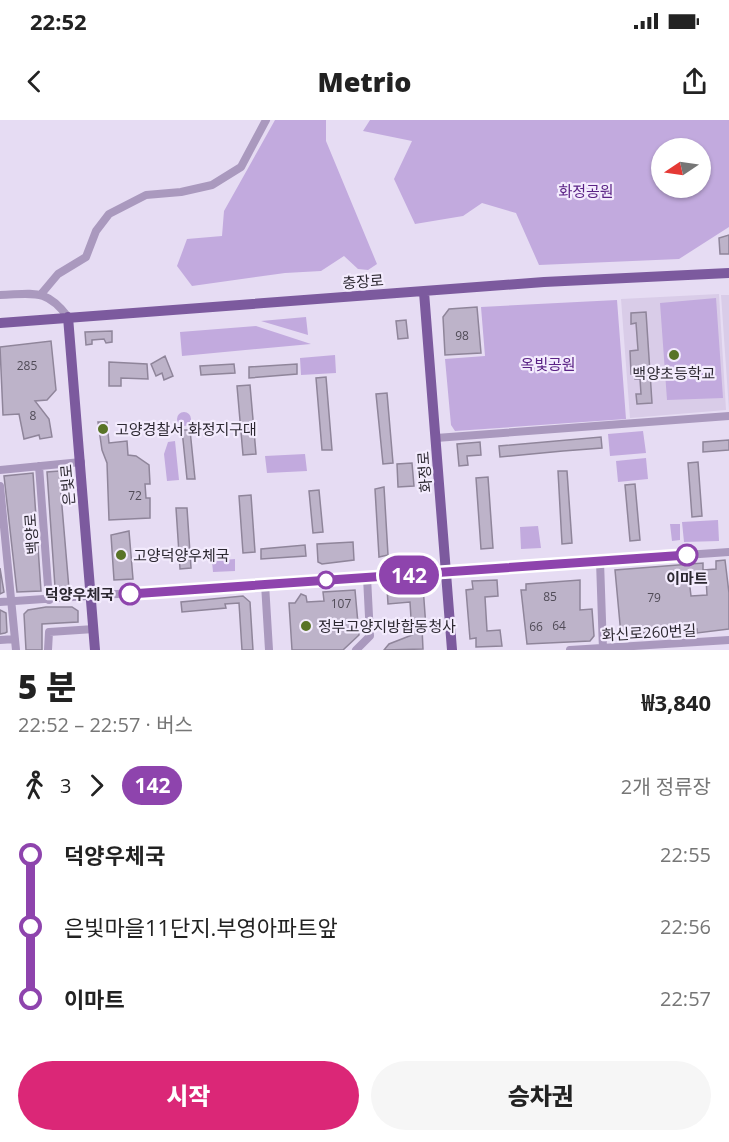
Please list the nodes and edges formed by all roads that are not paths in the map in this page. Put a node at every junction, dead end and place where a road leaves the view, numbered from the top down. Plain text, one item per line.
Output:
1 (266, 120) edge
2 (729, 273) edge
3 (424, 292) junction
4 (42, 293) junction
5 (0, 295) edge
6 (68, 317) junction
7 (0, 323) edge
8 (729, 416) edge
9 (436, 438) junction
10 (81, 462) junction
11 (39, 466) junction
12 (0, 470) edge
13 (0, 486) edge
14 (729, 552) edge
15 (600, 561) junction
16 (3, 564) edge
17 (446, 572) junction
18 (368, 577) junction
19 (265, 584) junction
20 (91, 597) junction
21 (49, 600) junction
22 (0, 602) edge
23 (13, 602) junction
24 (94, 629) junction
25 (15, 639) junction
26 (0, 640) edge
27 (729, 640) edge
28 (603, 649) edge
29 (16, 650) edge
30 (48, 650) edge
31 (95, 650) edge
32 (269, 650) edge
33 (356, 650) edge
34 (452, 650) edge
35 (570, 650) edge

1 - 4 street
2 - 3 main road, 충장로
3 - 6 main road, 충장로
3 - 9 main road, 화정로
4 - 5 street
4 - 6 street
6 - 7 main road, 충장로
6 - 10 main road, 은빛로
8 - 9 street
9 - 17 main road, 화정로
10 - 11 street
10 - 20 main road, 은빛로
11 - 12 street
11 - 21 street, 백양로
13 - 16 street, 백양로
14 - 15 street
15 - 17 street
15 - 28 street
16 - 23 street, 백양로
17 - 18 street
17 - 34 main road, 화정로
18 - 19 street
18 - 33 street
19 - 20 street
19 - 32 street
20 - 21 street
20 - 24 main road, 은빛로
21 - 23 street
22 - 23 street
23 - 25 street, 백양로
24 - 30 street
24 - 31 main road, 은빛로
25 - 26 street
25 - 29 street, 백양로
27 - 28 street, 화신로260번길
28 - 35 street, 화신로260번길

